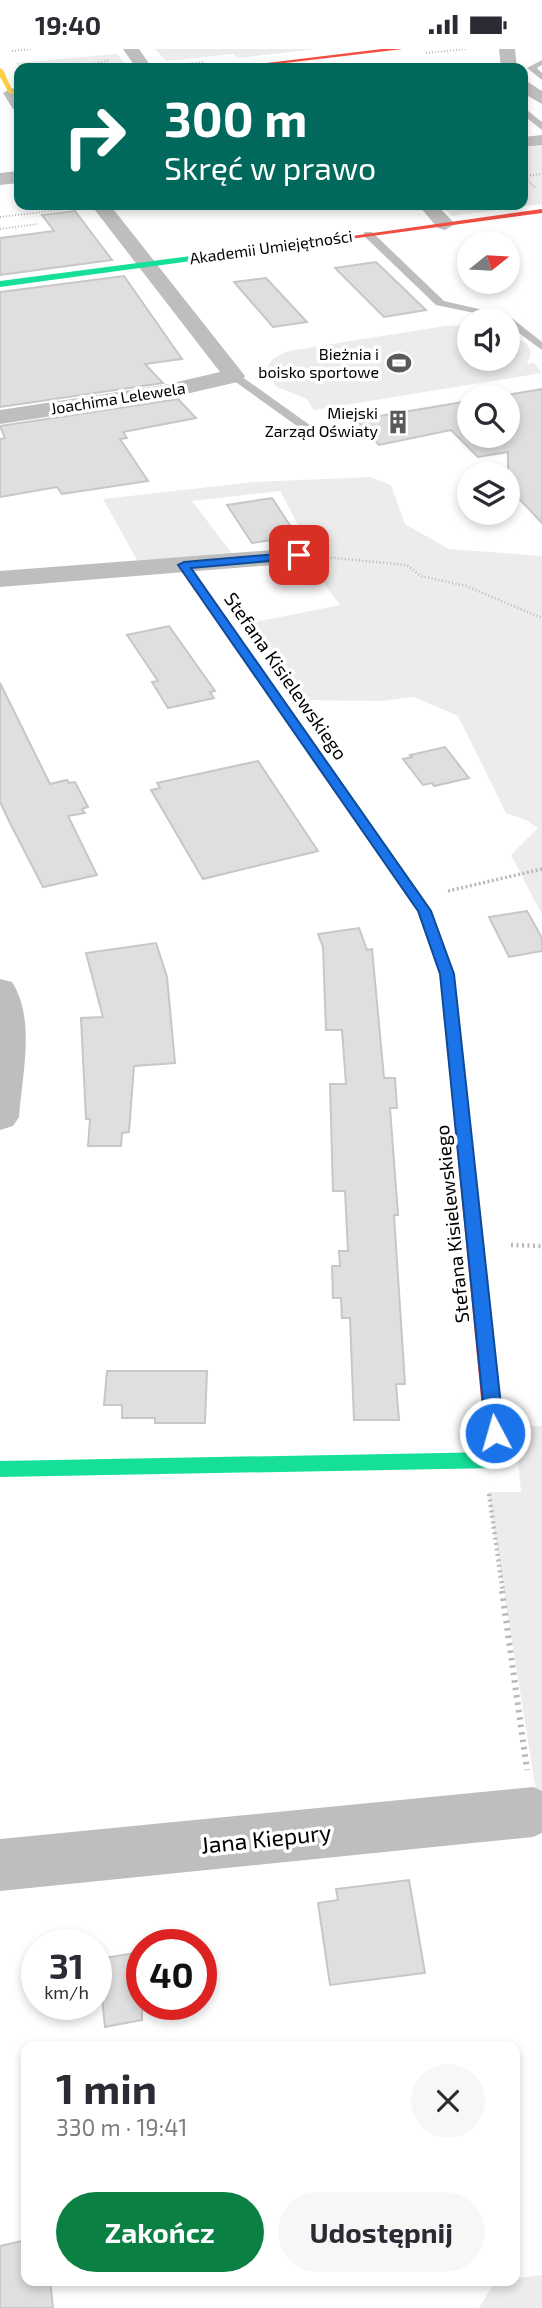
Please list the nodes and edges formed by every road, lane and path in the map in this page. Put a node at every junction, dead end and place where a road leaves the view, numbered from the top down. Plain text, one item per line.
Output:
1 (400, 49) edge
2 (113, 60) dead end
3 (542, 62) edge
4 (100, 63) edge
5 (302, 63) edge
6 (0, 70) edge
7 (542, 77) edge
8 (528, 88) edge
9 (13, 96) edge
10 (542, 99) edge
11 (528, 114) edge
12 (542, 127) edge
13 (54, 210) edge
14 (104, 210) edge
15 (431, 210) edge
16 (542, 211) edge
17 (0, 217) edge
18 (38, 224) dead end
19 (445, 224) junction
20 (0, 229) edge
21 (368, 234) junction
22 (146, 264) junction
23 (0, 284) edge
24 (542, 347) edge
25 (234, 376) junction
26 (0, 417) edge
27 (315, 433) dead end
28 (299, 555) joint
29 (184, 565) junction
30 (0, 579) edge
31 (542, 618) edge
32 (542, 869) edge
33 (416, 898) junction
34 (0, 990) edge
35 (0, 1117) edge
36 (484, 1461) junction
37 (0, 1469) edge
38 (533, 1812) joint
39 (0, 1865) edge

1 - 5 street
2 - 4 path
3 - 7 lane
6 - 9 street
8 - 10 street
11 - 12 lane
13 - 17 path
14 - 22 street
15 - 19 street
16 - 19 street, Akademii Umiejętności
18 - 20 path
19 - 21 street, Akademii Umiejętności
21 - 22 street, Akademii Umiejętności
21 - 24 lane
22 - 23 street, Akademii Umiejętności
22 - 25 street
25 - 26 street, Joachima Lelewela
25 - 27 lane
28 - 29 street
28 - 31 path
29 - 30 street
29 - 33 street, Stefana Kisielewskiego
32 - 33 path
33 - 36 street, Stefana Kisielewskiego
34 - 35 street
36 - 37 street
36 - 38 path
38 - 39 street, Jana Kiepury

